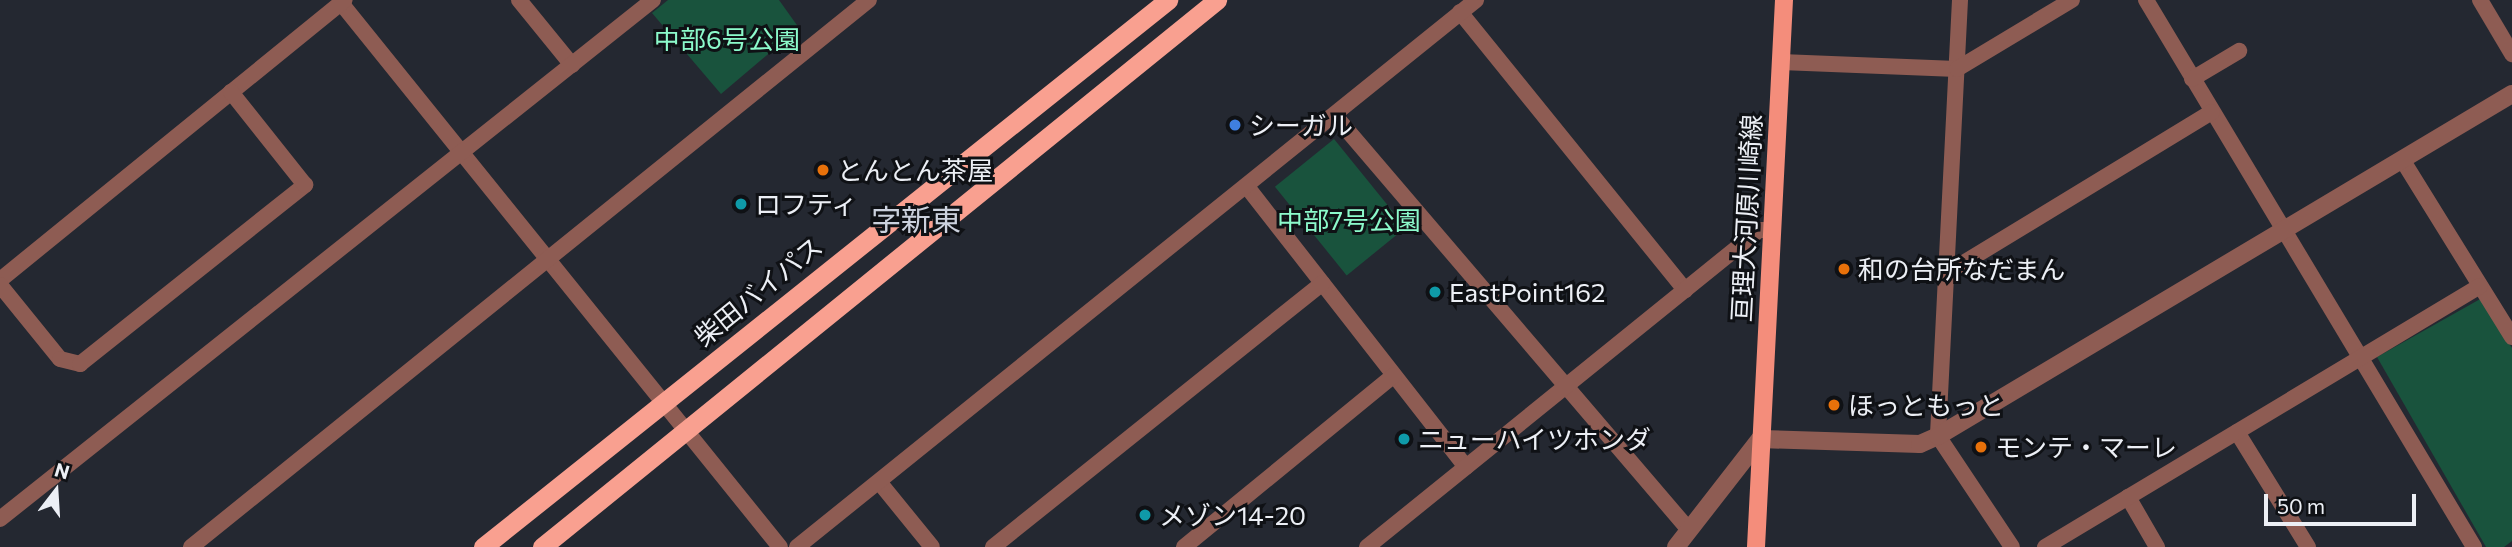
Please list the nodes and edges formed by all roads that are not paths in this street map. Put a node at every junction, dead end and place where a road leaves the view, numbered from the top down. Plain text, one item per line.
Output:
1 (519, 0) edge
2 (653, 0) edge
3 (869, 0) edge
4 (1168, 0) edge
5 (1217, 0) edge
6 (1476, 0) edge
7 (1784, 0) edge
8 (1960, 0) edge
9 (2072, 0) edge
10 (2146, 0) edge
11 (2480, 0) edge
12 (343, 2) edge
13 (1460, 12) junction
14 (2239, 51) dead end
15 (2512, 54) edge
16 (1781, 62) junction
17 (572, 65) junction
18 (1957, 69) junction
19 (2192, 79) junction
20 (232, 92) junction
21 (2512, 94) edge
22 (2212, 112) junction
23 (1336, 117) junction
24 (457, 151) junction
25 (2403, 161) junction
26 (1248, 188) junction
27 (1772, 230) junction
28 (2284, 233) junction
29 (545, 261) junction
30 (1947, 273) junction
31 (0, 283) edge
32 (1322, 283) junction
33 (2480, 286) junction
34 (1685, 290) junction
35 (2512, 337) edge
36 (2362, 357) junction
37 (1394, 375) junction
38 (1564, 388) junction
39 (660, 405) junction
40 (2237, 432) junction
41 (682, 433) junction
42 (1938, 436) junction
43 (1760, 439) junction
44 (1466, 467) junction
45 (880, 483) junction
46 (2128, 497) junction
47 (2, 512) edge
48 (1689, 530) junction
49 (191, 547) edge
50 (483, 547) edge
51 (542, 547) edge
52 (780, 547) edge
53 (797, 547) edge
54 (932, 547) edge
55 (993, 547) edge
56 (1184, 547) edge
57 (1367, 547) edge
58 (1676, 547) edge
59 (1756, 547) edge
60 (2012, 547) edge
61 (2045, 547) edge
62 (2157, 547) edge
63 (2308, 547) edge
64 (2474, 547) edge

1 - 17 street
2 - 17 street
3 - 29 street
4 - 39 highway, 柴田バイパス
5 - 41 highway
6 - 13 street
7 - 16 main road, 亘理大河原川崎線
8 - 18 street
9 - 18 street
10 - 19 street
11 - 15 street
12 - 20 street
12 - 24 street
13 - 23 street
13 - 34 street
14 - 19 street
16 - 18 street
16 - 27 main road, 亘理大河原川崎線
17 - 24 street
18 - 30 street
19 - 22 street
20 - 31 street
20 - 31 street
21 - 25 street
22 - 28 street
22 - 30 street
23 - 26 street
23 - 38 street
24 - 29 street
24 - 47 street
25 - 28 street
25 - 33 street
26 - 32 street
26 - 45 street
27 - 34 street
27 - 43 main road, 亘理大河原川崎線
28 - 36 street
28 - 42 street
29 - 39 street
29 - 49 street
30 - 42 street
32 - 37 street
32 - 55 street
33 - 35 street
33 - 36 street
34 - 38 street
36 - 40 street
36 - 64 street
37 - 44 street
37 - 56 street
38 - 44 street
38 - 48 street
39 - 41 street
39 - 50 highway, 柴田バイパス
40 - 46 street
40 - 63 street
41 - 51 highway
41 - 52 street
42 - 43 street
42 - 60 street
43 - 48 street
43 - 59 main road, 亘理大河原川崎線
44 - 57 street
45 - 53 street
45 - 54 street
46 - 61 street
46 - 62 street
48 - 58 street

